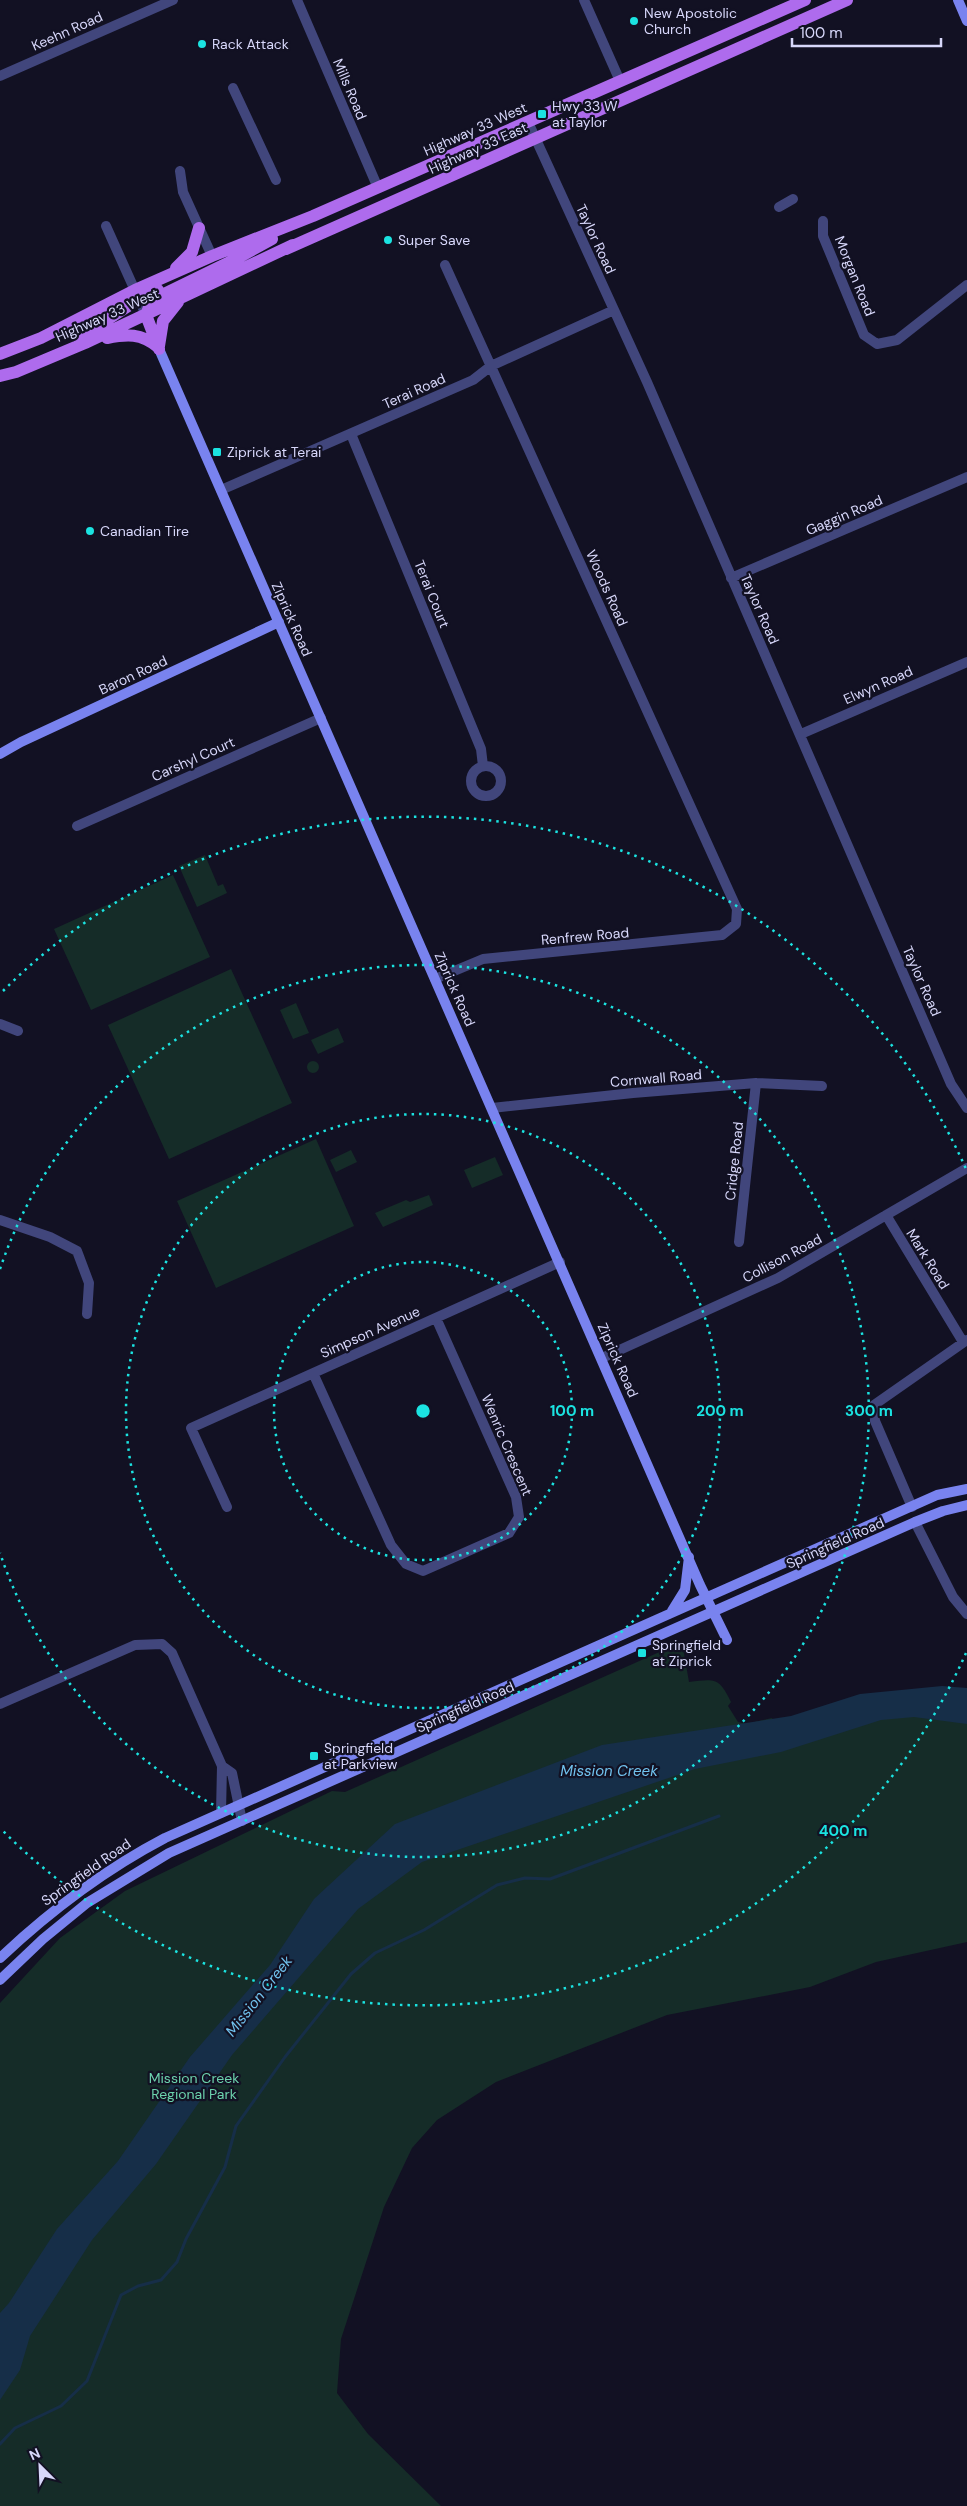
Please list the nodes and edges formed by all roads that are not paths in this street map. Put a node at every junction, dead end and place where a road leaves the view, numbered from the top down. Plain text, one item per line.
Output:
1 (173, 0) edge
2 (297, 0) edge
3 (584, 0) edge
4 (805, 0) edge
5 (847, 0) edge
6 (958, 0) edge
7 (967, 21) edge
8 (0, 76) edge
9 (620, 82) junction
10 (233, 88) dead end
11 (528, 122) junction
12 (535, 138) junction
13 (180, 171) dead end
14 (276, 180) dead end
15 (378, 188) junction
16 (793, 199) dead end
17 (780, 206) dead end
18 (313, 216) junction
19 (824, 221) dead end
20 (106, 226) dead end
21 (199, 228) junction
22 (286, 249) junction
23 (212, 256) junction
24 (445, 265) dead end
25 (155, 282) junction
26 (967, 285) edge
27 (137, 295) junction
28 (184, 297) junction
29 (614, 310) junction
30 (146, 315) junction
31 (85, 343) junction
32 (159, 349) junction
33 (0, 354) edge
34 (50, 358) junction
35 (491, 366) junction
36 (0, 376) edge
37 (351, 434) junction
38 (967, 477) edge
39 (221, 490) junction
40 (732, 578) junction
41 (279, 622) junction
42 (967, 662) edge
43 (321, 718) junction
44 (801, 734) junction
45 (0, 754) edge
46 (483, 766) dead end
47 (77, 826) dead end
48 (736, 924) joint
49 (436, 979) junction
50 (0, 1024) edge
51 (18, 1031) dead end
52 (756, 1083) junction
53 (822, 1086) dead end
54 (492, 1108) junction
55 (967, 1108) edge
56 (967, 1168) edge
57 (886, 1216) junction
58 (0, 1220) edge
59 (739, 1242) dead end
60 (560, 1262) junction
61 (87, 1314) dead end
62 (436, 1318) junction
63 (965, 1341) edge
64 (602, 1358) junction
65 (313, 1373) junction
66 (967, 1489) edge
67 (967, 1505) edge
68 (227, 1507) dead end
69 (912, 1507) junction
70 (915, 1522) junction
71 (689, 1555) junction
72 (706, 1597) junction
73 (713, 1612) junction
74 (669, 1614) junction
75 (967, 1614) edge
76 (727, 1640) dead end
77 (0, 1704) edge
78 (222, 1766) junction
79 (240, 1804) junction
80 (221, 1813) junction
81 (242, 1821) junction
82 (0, 1958) edge
83 (0, 1980) edge

1 - 8 street, Keehn Road
2 - 15 street, Mills Road
3 - 9 street
4 - 9 main road, Highway 33 West
5 - 12 main road, Highway 33 East
6 - 7 main road
9 - 11 main road, Highway 33 West
10 - 14 street
11 - 12 street, Taylor Road
11 - 15 main road, Highway 33 West
12 - 22 main road, Highway 33 East
12 - 29 street, Taylor Road
13 - 21 street
15 - 18 main road, Highway 33 West
15 - 22 main road, Highway 33 West
16 - 17 street
18 - 23 main road, Highway 33 West
18 - 30 main road
19 - 26 street, Morgan Road
20 - 27 street
21 - 23 street
21 - 25 main road
22 - 28 main road, Highway 33 West
23 - 25 main road, Highway 33 West
23 - 27 main road
24 - 35 street, Woods Road
25 - 27 main road, Highway 33 West
27 - 30 street
27 - 33 main road, Highway 33 West
27 - 34 main road
28 - 30 main road, Highway 33 West
28 - 32 main road
29 - 35 street, Terai Road
29 - 40 street, Taylor Road
30 - 31 main road, Highway 33 West
30 - 32 main road
31 - 32 main road
31 - 34 main road, Highway 33 West
32 - 39 main road, Ziprick Road
34 - 36 main road, Highway 33 West
35 - 37 street, Terai Road
35 - 48 street, Woods Road
37 - 39 street, Terai Road
37 - 46 street, Terai Court
38 - 40 street, Gaggin Road
39 - 41 main road, Ziprick Road
40 - 44 street, Taylor Road
41 - 43 main road, Ziprick Road
41 - 45 main road, Baron Road
42 - 44 street, Elwyn Road
43 - 47 street, Carshyl Court
43 - 49 main road, Ziprick Road
44 - 55 street, Taylor Road
48 - 49 street, Renfrew Road
49 - 54 main road, Ziprick Road
50 - 51 street
52 - 53 street, Cornwall Road
52 - 54 street, Cornwall Road
52 - 59 street, Cridge Road
54 - 60 main road, Ziprick Road
56 - 57 street, Collison Road
57 - 63 street, Mark Road
57 - 64 street, Collison Road
58 - 61 street
60 - 62 street, Simpson Avenue
60 - 64 main road, Ziprick Road
62 - 65 street, Simpson Avenue
62 - 65 street, Wenric Crescent
63 - 69 street
64 - 71 main road, Ziprick Road
65 - 68 street, Simpson Avenue
66 - 69 main road, Springfield Road
67 - 70 main road, Springfield Road
69 - 72 main road, Springfield Road
70 - 73 main road, Springfield Road
70 - 75 street
71 - 72 main road, Ziprick Road
71 - 74 main road
72 - 73 main road, Ziprick Road
72 - 74 main road, Springfield Road
73 - 76 main road, Ziprick Road
73 - 81 main road, Springfield Road
74 - 79 main road, Springfield Road
77 - 78 street
78 - 79 street
78 - 80 street
79 - 80 main road, Springfield Road
79 - 81 street
80 - 82 main road, Springfield Road
81 - 83 main road, Springfield Road

